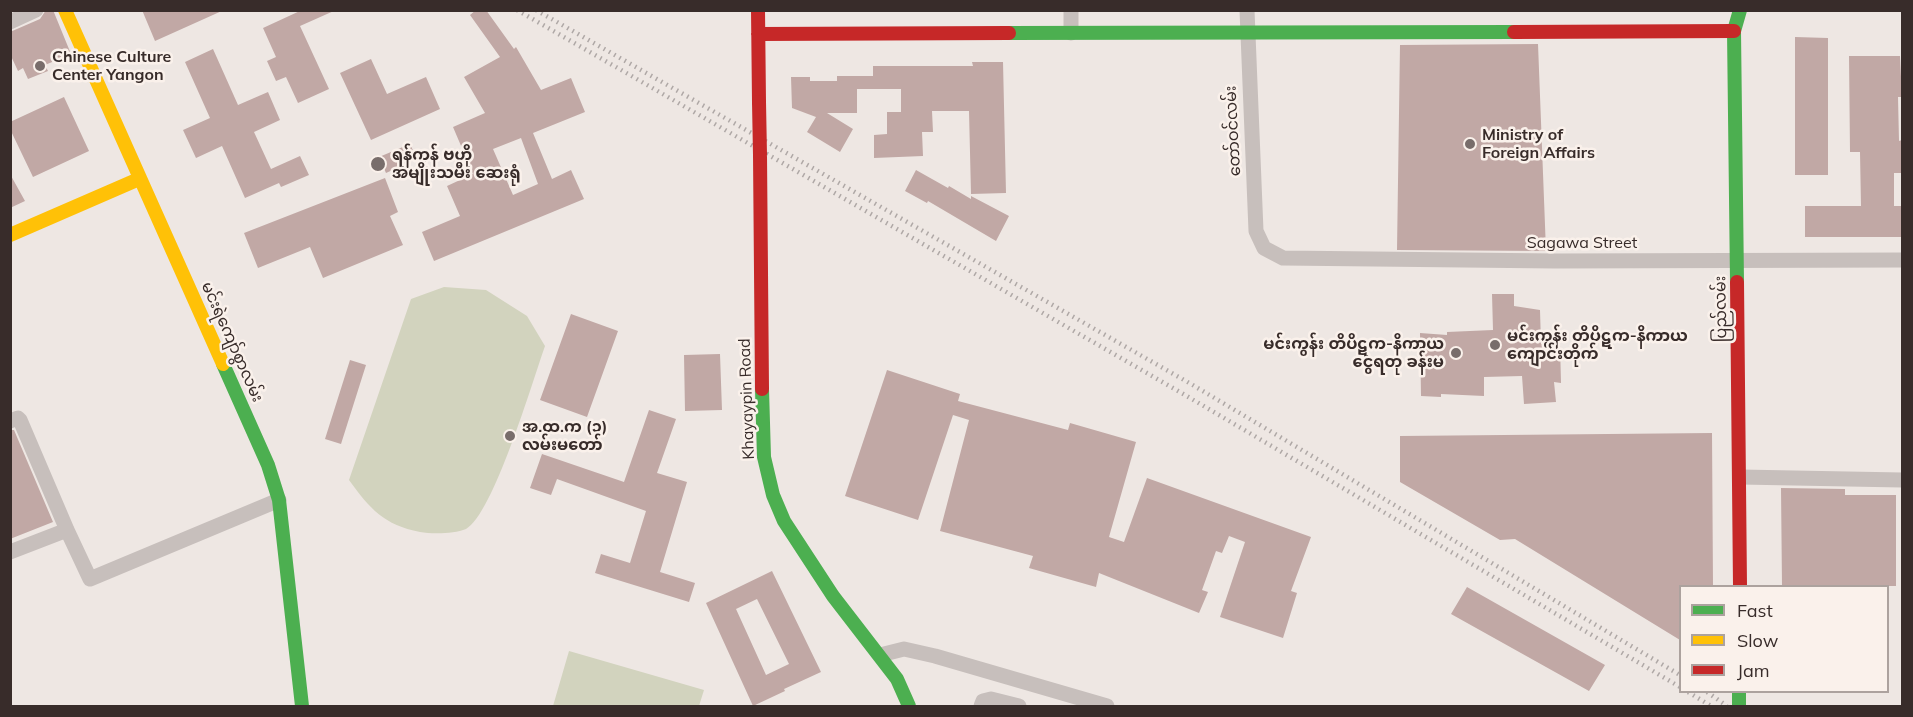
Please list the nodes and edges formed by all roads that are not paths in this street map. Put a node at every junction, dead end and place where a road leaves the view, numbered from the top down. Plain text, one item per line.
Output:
1 (36, 10) edge
2 (65, 10) edge
3 (758, 10) edge
4 (1071, 10) edge
5 (1247, 10) edge
6 (1728, 10) edge
7 (1740, 10) edge
8 (10, 22) edge
9 (1247, 31) junction
10 (1734, 31) junction
11 (1071, 33) junction
12 (758, 34) junction
13 (139, 179) junction
14 (10, 235) edge
15 (1264, 248) joint
16 (1736, 260) junction
17 (1902, 260) edge
18 (10, 421) edge
19 (1740, 477) junction
20 (1902, 480) edge
21 (279, 500) junction
22 (67, 530) junction
23 (10, 552) edge
24 (1740, 585) edge
25 (880, 655) junction
26 (302, 706) edge
27 (909, 706) edge
28 (981, 706) edge
29 (1019, 706) edge
30 (1107, 706) edge

1 - 8 street
2 - 13 main road, မင်းရဲကျော်စွာလမ်း
3 - 12 main road, Khayaypin Road
4 - 11 street
5 - 9 street, တော်ဝင်လမ်း
6 - 10 main road, ပြည်လမ်း
7 - 10 main road, ပြည်လမ်း
9 - 10 main road
9 - 11 main road
9 - 15 street, တော်ဝင်လမ်း
10 - 16 main road, ပြည်လမ်း
11 - 12 main road
12 - 25 main road, Khayaypin Road, bridge
13 - 14 main road
13 - 21 main road, မင်းရဲကျော်စွာလမ်း
15 - 16 street, Sagawa Street
16 - 17 street, Sagawa Street
16 - 19 main road, ပြည်လမ်း
18 - 22 street
19 - 20 street
19 - 24 main road, ပြည်လမ်း
21 - 22 street
21 - 26 main road, မင်းရဲကျော်စွာလမ်း
22 - 23 street
25 - 27 main road, Khayaypin Road
25 - 30 street
28 - 29 street

